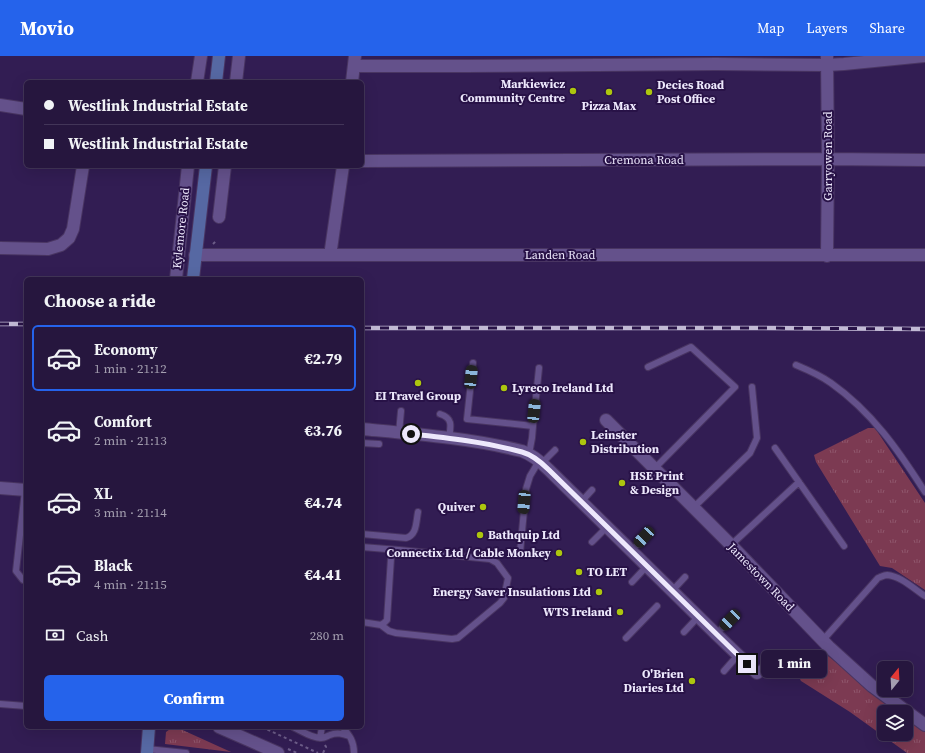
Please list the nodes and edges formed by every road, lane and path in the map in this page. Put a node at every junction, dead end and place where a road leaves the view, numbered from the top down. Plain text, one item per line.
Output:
1 (239, 56) edge
2 (925, 56) edge
3 (200, 58) edge
4 (219, 60) edge
5 (716, 60) edge
6 (827, 60) edge
7 (355, 61) edge
8 (465, 61) edge
9 (197, 80) edge
10 (216, 80) edge
11 (236, 80) edge
12 (352, 80) edge
13 (0, 105) edge
14 (24, 109) edge
15 (828, 159) junction
16 (925, 160) edge
17 (364, 161) edge
18 (83, 168) edge
19 (206, 168) edge
20 (225, 168) edge
21 (343, 168) edge
22 (187, 172) edge
23 (204, 178) junction
24 (219, 217) dead end
25 (0, 248) edge
26 (195, 255) junction
27 (332, 255) junction
28 (925, 255) edge
29 (827, 256) junction
30 (176, 277) edge
31 (193, 277) edge
32 (473, 363) dead end
33 (796, 365) dead end
34 (648, 367) dead end
35 (539, 368) dead end
36 (752, 387) dead end
37 (401, 411) dead end
38 (440, 414) dead end
39 (606, 420) dead end
40 (533, 426) junction
41 (364, 429) edge
42 (399, 433) junction
43 (449, 438) junction
44 (364, 443) edge
45 (379, 444) dead end
46 (775, 448) dead end
47 (555, 450) dead end
48 (529, 454) junction
49 (541, 462) junction
50 (654, 469) junction
51 (799, 482) junction
52 (0, 488) edge
53 (24, 490) edge
54 (592, 490) dead end
55 (925, 492) edge
56 (581, 502) junction
57 (24, 506) edge
58 (693, 508) junction
59 (418, 512) dead end
60 (607, 527) junction
61 (364, 534) edge
62 (644, 537) dead end
63 (592, 542) dead end
64 (731, 545) junction
65 (844, 546) dead end
66 (364, 547) edge
67 (399, 550) junction
68 (631, 551) junction
69 (520, 553) dead end
70 (647, 566) junction
71 (685, 577) dead end
72 (24, 580) edge
73 (632, 582) dead end
74 (672, 591) junction
75 (925, 596) edge
76 (657, 606) dead end
77 (698, 616) junction
78 (730, 620) dead end
79 (364, 622) edge
80 (381, 625) junction
81 (684, 632) dead end
82 (716, 634) junction
83 (626, 638) dead end
84 (823, 640) junction
85 (738, 655) junction
86 (772, 656) dead end
87 (724, 671) dead end
88 (757, 673) joint
89 (0, 704) edge
90 (24, 706) edge
91 (925, 725) edge
92 (149, 729) edge
93 (224, 729) edge
94 (266, 729) edge
95 (297, 729) edge
96 (322, 729) edge
97 (344, 729) edge
98 (350, 736) junction
99 (320, 738) junction
100 (147, 751) edge
101 (176, 752) edge
102 (186, 753) edge
103 (278, 753) edge
104 (318, 753) edge
105 (354, 753) edge

1 - 11 street
2 - 6 street
3 - 4 street
3 - 9 street
4 - 10 main road
5 - 6 street
5 - 8 street
6 - 15 street, Garryowen Road
7 - 8 street
7 - 12 street
13 - 14 street
15 - 16 street, Cremona Road
15 - 17 street, Cremona Road
15 - 29 street, Garryowen Road
18 - 25 street
19 - 23 main road, Kylemore Road
20 - 24 street
21 - 27 street
22 - 23 street, Kylemore Road
22 - 30 street, Kylemore Road
23 - 26 main road, Kylemore Road
26 - 27 street, Landen Road
26 - 31 main road, Kylemore Road
27 - 29 street, Landen Road
28 - 29 street, Landen Road
32 - 40 lane
33 - 55 lane
34 - 50 lane
35 - 40 lane
36 - 58 lane
37 - 42 lane
38 - 43 lane
39 - 50 street, Jamestown Road
40 - 48 lane
41 - 42 street
42 - 43 street
43 - 48 street
44 - 45 lane
46 - 51 lane
47 - 49 lane
48 - 49 street
49 - 56 street
49 - 69 lane
50 - 58 street, Jamestown Road
51 - 64 lane
51 - 65 lane
52 - 53 street
54 - 56 lane
56 - 60 street
57 - 72 lane
58 - 64 street, Jamestown Road
59 - 61 lane
60 - 63 lane
60 - 68 street
62 - 68 lane
64 - 84 street, Jamestown Road
66 - 67 lane
67 - 80 lane
67 - 80 lane
68 - 70 street
70 - 73 lane
70 - 74 street
71 - 74 lane
74 - 77 street
75 - 84 lane
76 - 83 lane
77 - 81 lane
77 - 82 street
78 - 82 lane
79 - 80 lane
82 - 85 street
84 - 91 street, Jamestown Road
85 - 87 lane
85 - 88 street
86 - 88 lane
89 - 90 lane
92 - 100 main road
93 - 103 street
94 - 104 path
95 - 99 lane
96 - 99 lane
97 - 98 lane
98 - 99 lane
98 - 105 lane
100 - 101 lane
101 - 102 lane

